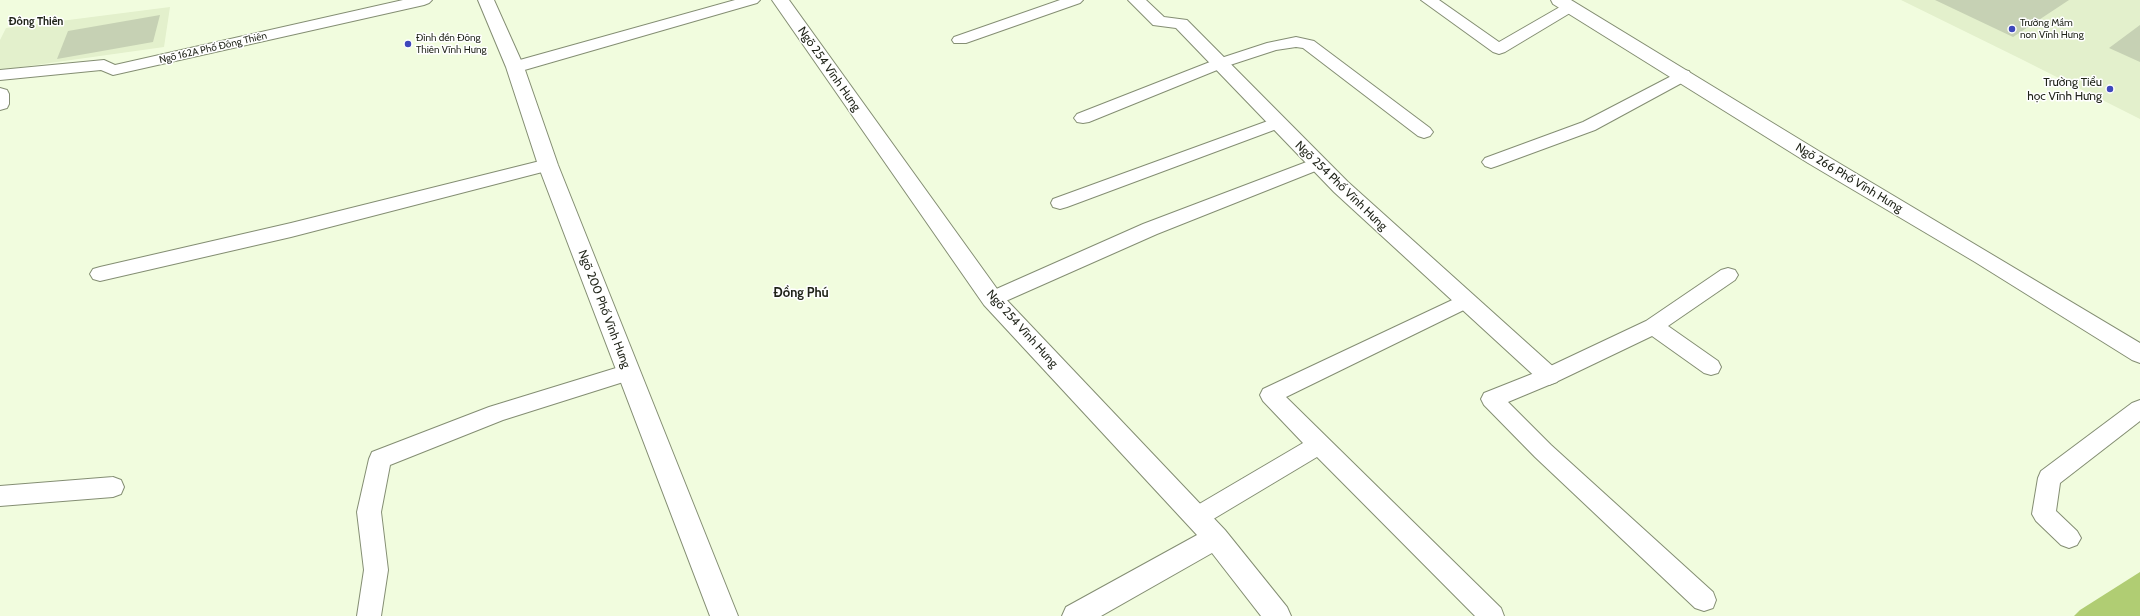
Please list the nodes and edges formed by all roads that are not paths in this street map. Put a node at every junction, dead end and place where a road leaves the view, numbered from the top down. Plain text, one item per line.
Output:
1 (424, 0) edge
2 (486, 0) edge
3 (752, 0) edge
4 (780, 0) edge
5 (1075, 0) edge
6 (1136, 0) edge
7 (1429, 0) edge
8 (1564, 3) edge
9 (960, 40) dead end
10 (1221, 63) junction
11 (515, 68) junction
12 (0, 75) edge
13 (1683, 75) junction
14 (0, 94) edge
15 (0, 104) edge
16 (1083, 118) dead end
17 (1276, 123) junction
18 (1424, 132) dead end
19 (1491, 162) dead end
20 (1317, 164) junction
21 (548, 165) junction
22 (1060, 203) dead end
23 (100, 274) dead end
24 (1728, 275) dead end
25 (992, 299) junction
26 (1465, 301) junction
27 (1653, 326) junction
28 (2140, 354) edge
29 (1710, 367) dead end
30 (629, 372) junction
31 (1549, 376) junction
32 (2140, 409) edge
33 (1320, 445) junction
34 (113, 487) dead end
35 (0, 496) edge
36 (1197, 517) junction
37 (1216, 538) junction
38 (2069, 538) dead end
39 (1704, 600) dead end
40 (369, 616) edge
41 (724, 616) edge
42 (1076, 616) edge
43 (1277, 616) edge
44 (1492, 616) edge

1 - 12 lane, Ngõ 162A Phố Đông Thiên
2 - 11 street, Ngõ 200 Phố Vĩnh Hưng
3 - 11 lane
4 - 25 street, Ngõ 254 Vĩnh Hưng
5 - 9 lane
6 - 10 street, Ngõ 254 Phố Vĩnh Hưng
7 - 8 lane
8 - 13 street, Ngõ 266 Phố Vĩnh Hưng
10 - 16 lane
10 - 17 street, Ngõ 254 Phố Vĩnh Hưng
10 - 18 lane
11 - 21 street, Ngõ 200 Phố Vĩnh Hưng
13 - 19 lane
13 - 28 street, Ngõ 266 Phố Vĩnh Hưng
14 - 15 street
17 - 20 street, Ngõ 254 Phố Vĩnh Hưng
17 - 22 lane
20 - 25 lane
20 - 26 street, Ngõ 254 Phố Vĩnh Hưng
21 - 23 lane
21 - 30 street, Ngõ 200 Phố Vĩnh Hưng
24 - 27 lane
25 - 36 street, Ngõ 254 Vĩnh Hưng
26 - 31 street, Ngõ 254 Phố Vĩnh Hưng
26 - 33 lane
27 - 29 lane
27 - 31 lane
30 - 40 lane
30 - 41 street, Ngõ 200 Phố Vĩnh Hưng
31 - 39 lane
32 - 38 lane
33 - 36 lane
33 - 44 lane
34 - 35 lane
36 - 37 street, Ngõ 254 Vĩnh Hưng
37 - 42 street
37 - 43 street, Ngõ 254 Vĩnh Hưng

